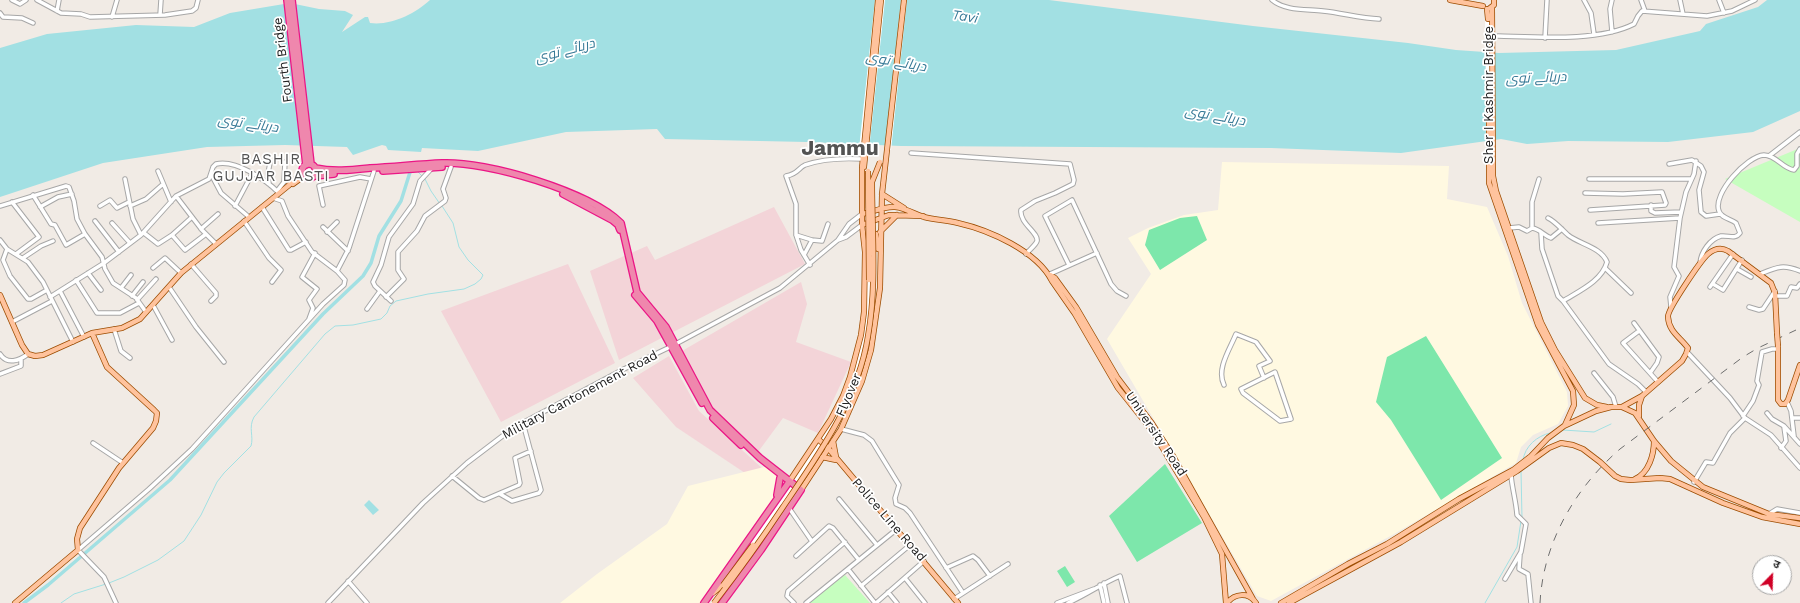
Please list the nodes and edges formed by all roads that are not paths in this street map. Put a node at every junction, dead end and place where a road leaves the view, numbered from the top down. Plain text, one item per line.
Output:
1 (12, 0) edge
2 (26, 0) edge
3 (37, 0) edge
4 (59, 0) edge
5 (117, 0) edge
6 (161, 0) edge
7 (198, 0) edge
8 (287, 0) edge
9 (292, 0) edge
10 (878, 0) edge
11 (881, 0) edge
12 (904, 0) edge
13 (1272, 0) edge
14 (1450, 0) edge
15 (1454, 0) edge
16 (1482, 0) edge
17 (1494, 0) edge
18 (1547, 0) edge
19 (1584, 0) edge
20 (1612, 0) edge
21 (1641, 0) edge
22 (1680, 0) edge
23 (1719, 0) edge
24 (1755, 0) edge
25 (1487, 7) junction
26 (58, 11) junction
27 (1645, 11) junction
28 (0, 13) edge
29 (1724, 13) junction
30 (1683, 14) junction
31 (160, 15) junction
32 (112, 17) junction
33 (1378, 19) dead end
34 (33, 23) dead end
35 (1612, 32) junction
36 (1594, 34) junction
37 (1498, 36) dead end
38 (1545, 38) junction
39 (1799, 133) edge
40 (864, 149) junction
41 (1800, 149) edge
42 (887, 152) junction
43 (911, 153) dead end
44 (1771, 154) junction
45 (864, 158) junction
46 (1696, 161) junction
47 (285, 162) dead end
48 (270, 163) dead end
49 (1669, 164) dead end
50 (311, 166) junction
51 (424, 167) junction
52 (451, 167) junction
53 (432, 168) junction
54 (382, 169) junction
55 (158, 171) dead end
56 (374, 171) junction
57 (211, 174) junction
58 (252, 174) junction
59 (303, 174) junction
60 (315, 176) junction
61 (1491, 176) junction
62 (125, 179) dead end
63 (371, 179) junction
64 (1539, 179) dead end
65 (1589, 179) dead end
66 (1691, 179) junction
67 (269, 184) junction
68 (162, 185) junction
69 (278, 192) junction
70 (1586, 193) dead end
71 (72, 194) junction
72 (882, 194) junction
73 (33, 195) junction
74 (176, 196) junction
75 (273, 198) junction
76 (12, 202) junction
77 (171, 202) junction
78 (130, 204) junction
79 (323, 205) dead end
80 (1651, 205) junction
81 (0, 206) edge
82 (100, 206) dead end
83 (235, 206) junction
84 (40, 207) junction
85 (262, 207) junction
86 (880, 210) junction
87 (1590, 210) dead end
88 (911, 212) junction
89 (1681, 212) junction
90 (218, 214) dead end
91 (862, 214) junction
92 (1720, 214) junction
93 (897, 215) junction
94 (923, 216) junction
95 (192, 217) junction
96 (249, 217) junction
97 (881, 218) junction
98 (1548, 218) dead end
99 (1680, 218) junction
100 (95, 221) dead end
101 (244, 221) junction
102 (337, 222) dead end
103 (1598, 222) dead end
104 (112, 223) dead end
105 (828, 224) dead end
106 (862, 225) junction
107 (323, 227) dead end
108 (1509, 228) junction
109 (1535, 228) junction
110 (201, 229) junction
111 (1562, 229) junction
112 (327, 232) junction
113 (880, 233) junction
114 (1541, 233) junction
115 (85, 234) junction
116 (142, 234) junction
117 (206, 234) junction
118 (172, 235) junction
119 (796, 235) junction
120 (864, 239) junction
121 (0, 240) edge
122 (812, 240) junction
123 (838, 240) junction
124 (54, 241) dead end
125 (306, 242) junction
126 (130, 244) junction
127 (216, 244) junction
128 (6, 249) junction
129 (880, 250) junction
130 (348, 251) junction
131 (119, 252) junction
132 (1097, 253) junction
133 (16, 254) junction
134 (315, 254) junction
135 (1026, 254) junction
136 (1733, 254) junction
137 (804, 255) junction
138 (23, 258) junction
139 (1742, 260) junction
140 (104, 263) junction
141 (1700, 263) junction
142 (191, 264) junction
143 (810, 264) junction
144 (1069, 266) junction
145 (153, 268) dead end
146 (1605, 268) junction
147 (1737, 269) junction
148 (337, 271) junction
149 (1800, 271) edge
150 (88, 273) junction
151 (181, 273) junction
152 (1760, 274) junction
153 (131, 275) dead end
154 (1050, 275) junction
155 (1751, 278) dead end
156 (156, 279) dead end
157 (76, 280) junction
158 (143, 282) dead end
159 (272, 282) dead end
160 (1800, 284) edge
161 (169, 287) junction
162 (121, 288) junction
163 (46, 290) junction
164 (101, 290) dead end
165 (60, 291) junction
166 (380, 291) junction
167 (1774, 291) junction
168 (1631, 293) dead end
169 (0, 295) edge
170 (132, 296) junction
171 (1126, 296) dead end
172 (1776, 296) junction
173 (50, 297) junction
174 (386, 297) junction
175 (52, 301) junction
176 (138, 301) junction
177 (211, 301) dead end
178 (391, 301) dead end
179 (1563, 301) junction
180 (153, 305) junction
181 (1671, 307) junction
182 (1749, 307) dead end
183 (367, 309) dead end
184 (146, 312) junction
185 (12, 322) junction
186 (307, 322) junction
187 (1634, 323) dead end
188 (114, 329) junction
189 (1639, 330) junction
190 (92, 333) junction
191 (84, 337) junction
192 (172, 340) dead end
193 (73, 342) junction
194 (672, 346) junction
195 (1778, 348) junction
196 (1688, 352) junction
197 (0, 354) edge
198 (28, 354) junction
199 (130, 358) dead end
200 (21, 360) junction
201 (224, 362) dead end
202 (1800, 365) edge
203 (1594, 373) dead end
204 (1650, 373) junction
205 (0, 374) edge
206 (1264, 378) junction
207 (1658, 382) junction
208 (1224, 385) dead end
209 (1646, 392) junction
210 (1642, 396) junction
211 (1787, 402) junction
212 (1614, 407) junction
213 (1622, 407) junction
214 (1767, 413) dead end
215 (1640, 417) junction
216 (1744, 417) junction
217 (1792, 418) junction
218 (1800, 418) edge
219 (523, 423) junction
220 (1564, 425) junction
221 (1784, 426) junction
222 (841, 429) junction
223 (1554, 435) junction
224 (1794, 437) junction
225 (818, 439) junction
226 (833, 441) junction
227 (1654, 441) junction
228 (92, 443) dead end
229 (1561, 443) junction
230 (1800, 444) edge
231 (828, 448) junction
232 (1782, 448) junction
233 (531, 451) junction
234 (822, 458) junction
235 (1532, 458) junction
236 (836, 460) junction
237 (123, 463) junction
238 (1800, 468) edge
239 (1516, 469) junction
240 (1511, 475) junction
241 (452, 476) junction
242 (780, 478) junction
243 (1633, 480) junction
244 (1694, 482) junction
245 (788, 483) junction
246 (800, 492) junction
247 (500, 494) junction
248 (839, 499) dead end
249 (775, 502) junction
250 (789, 508) junction
251 (1800, 513) edge
252 (1770, 514) junction
253 (1800, 518) edge
254 (1800, 524) edge
255 (897, 529) junction
256 (811, 540) junction
257 (845, 542) junction
258 (877, 545) junction
259 (910, 545) junction
260 (1223, 550) junction
261 (79, 552) junction
262 (1521, 552) junction
263 (796, 556) dead end
264 (859, 560) junction
265 (924, 561) junction
266 (1008, 564) dead end
267 (946, 568) junction
268 (848, 569) junction
269 (990, 576) junction
270 (904, 578) junction
271 (1505, 579) dead end
272 (348, 581) junction
273 (1102, 584) junction
274 (861, 586) junction
275 (1094, 589) junction
276 (888, 592) junction
277 (963, 593) junction
278 (712, 594) junction
279 (954, 599) junction
280 (1254, 601) edge
281 (1063, 602) edge
282 (15, 603) edge
283 (116, 603) edge
284 (328, 603) edge
285 (367, 603) edge
286 (704, 603) edge
287 (714, 603) edge
288 (722, 603) edge
289 (794, 603) edge
290 (806, 603) edge
291 (875, 603) edge
292 (897, 603) edge
293 (925, 603) edge
294 (958, 603) edge
295 (1057, 603) edge
296 (1068, 603) edge
297 (1104, 603) edge
298 (1108, 603) edge
299 (1127, 603) edge
300 (1227, 603) edge
301 (1261, 603) edge
302 (1281, 603) edge
303 (1289, 603) edge
304 (1531, 603) edge

1 - 2 street
3 - 26 street
4 - 26 street
5 - 32 street
6 - 31 street
7 - 31 street
8 - 50 highway, Fourth Bridge
9 - 50 highway, Fourth Bridge
10 - 40 main road
11 - 40 main road
12 - 42 main road
13 - 33 street
14 - 15 main road
15 - 25 main road
16 - 25 main road
17 - 25 main road
18 - 38 street
19 - 36 street
20 - 35 street
21 - 27 street
22 - 30 street
23 - 29 street
24 - 29 street
25 - 61 main road, Sher I Kashmir Bridge
26 - 32 street
27 - 30 street
27 - 35 street
28 - 34 street
29 - 30 street
31 - 32 street
35 - 36 street
36 - 38 street
37 - 38 street
39 - 44 street
40 - 45 main road
41 - 44 street
42 - 72 main road
42 - 287 main road, Flyover, bridge
43 - 135 street
44 - 92 street
45 - 91 main road
45 - 119 street
45 - 278 main road, Flyover, bridge
46 - 49 street
46 - 66 street
46 - 92 street
47 - 69 street
48 - 67 street
50 - 54 highway
50 - 59 highway
50 - 60 highway
51 - 53 highway
51 - 54 highway
51 - 194 highway
52 - 53 highway
52 - 174 street
52 - 194 highway
53 - 166 street
54 - 56 highway
55 - 68 street
56 - 60 highway
56 - 63 street
57 - 58 street
57 - 74 street
57 - 83 street
58 - 67 street
58 - 83 street
59 - 60 highway
59 - 69 main road
61 - 108 main road
61 - 220 main road
62 - 78 street
63 - 79 street
63 - 130 street
64 - 109 street
65 - 66 street
66 - 89 street
67 - 69 street
68 - 77 street
68 - 78 street
69 - 75 main road
70 - 80 street
71 - 73 street
71 - 84 street
71 - 115 street
72 - 86 main road
72 - 88 main road
73 - 76 street
73 - 84 street
74 - 77 street
74 - 95 street
75 - 85 main road
75 - 125 street
76 - 81 street
76 - 133 street
77 - 116 street
78 - 82 street
78 - 116 street
80 - 87 street
80 - 89 street
83 - 96 street
84 - 115 street
85 - 96 main road
85 - 125 street
86 - 88 main road
86 - 91 main road
86 - 97 main road
88 - 94 main road
89 - 99 street
90 - 110 street
91 - 106 main road
91 - 123 street
92 - 141 street
93 - 94 main road
93 - 97 main road
93 - 113 main road
94 - 135 main road, University Road
95 - 110 street
95 - 118 street
96 - 101 main road
97 - 106 main road
97 - 113 main road
98 - 111 street
99 - 103 street
99 - 181 street
100 - 131 street
101 - 127 main road
101 - 159 street
102 - 112 street
104 - 126 street
105 - 122 street
106 - 120 main road
106 - 123 street, Military Cantonement Road
107 - 112 street
108 - 109 street
108 - 212 main road
109 - 114 street
110 - 117 street
111 - 114 street
111 - 146 street
112 - 130 street
113 - 129 main road
114 - 179 street
115 - 140 street
116 - 118 street
116 - 126 street
117 - 118 street
117 - 127 street
119 - 122 street
119 - 137 street
120 - 129 main road
120 - 225 main road
121 - 128 street
122 - 137 street
123 - 143 street, Military Cantonement Road
124 - 138 street
125 - 134 street
126 - 131 street
127 - 142 main road
128 - 133 street
128 - 163 street
129 - 222 main road
130 - 148 street
131 - 140 street
132 - 144 street
132 - 144 street
132 - 171 street
133 - 138 street
134 - 148 street
134 - 186 street
135 - 154 main road, University Road
136 - 139 main road
136 - 141 main road
136 - 147 street
137 - 143 street
138 - 163 street
139 - 147 street
139 - 152 main road
140 - 150 street
140 - 162 street
141 - 181 main road
142 - 151 main road
142 - 177 street
143 - 194 street, Military Cantonement Road
144 - 154 street
145 - 151 street
146 - 168 street
146 - 179 street
147 - 155 street
148 - 186 street
149 - 152 street
150 - 157 street
150 - 164 street
151 - 161 main road
152 - 167 main road
153 - 162 street
154 - 260 main road, University Road
156 - 176 street
157 - 165 street
157 - 176 street
158 - 170 street
160 - 172 street
161 - 180 main road
161 - 201 street
162 - 170 street
163 - 173 street
165 - 173 street
165 - 191 street
166 - 174 street
166 - 183 street
167 - 172 main road
167 - 182 street
169 - 185 main road
170 - 176 street
172 - 195 main road, bridge
173 - 175 street
174 - 178 street
175 - 185 street
175 - 193 street
176 - 184 street
179 - 209 street
180 - 184 main road
180 - 192 street
181 - 196 main road
184 - 188 main road
185 - 198 main road
186 - 261 street
187 - 189 street
188 - 190 main road
188 - 199 street
189 - 204 street
189 - 204 street
190 - 191 main road
190 - 237 main road
191 - 193 main road
193 - 198 main road
194 - 219 street, Military Cantonement Road
194 - 242 highway
194 - 245 highway
195 - 211 main road
195 - 216 street
196 - 207 main road
196 - 216 street
197 - 200 street
198 - 200 street
200 - 205 street
202 - 211 main road
203 - 212 street
204 - 207 street
206 - 206 street
206 - 208 street
207 - 209 main road
209 - 210 main road
210 - 213 main road
210 - 215 main road
211 - 217 street
212 - 213 main road
212 - 220 main road
213 - 215 main road
214 - 221 street
215 - 227 main road
216 - 232 street
216 - 244 street
217 - 218 street
217 - 224 street
219 - 233 street
219 - 241 street, Military Cantonement Road
220 - 223 main road
221 - 224 street
221 - 232 street
222 - 226 main road
222 - 267 street
223 - 229 main road
223 - 235 main road
224 - 230 street
225 - 231 main road, Police Line Road
225 - 245 main road
226 - 231 main road
226 - 236 main road
227 - 243 main road
227 - 244 main road
228 - 237 street
229 - 235 main road
229 - 243 main road
231 - 234 main road
231 - 236 main road, Police Line Road
232 - 238 street
233 - 247 street
233 - 247 street
234 - 236 main road
234 - 246 main road
235 - 239 main road
236 - 255 main road, Police Line Road
237 - 261 main road
239 - 240 main road
239 - 302 main road
240 - 262 street
240 - 303 main road
241 - 247 street
241 - 272 street, Military Cantonement Road
242 - 245 highway
242 - 249 highway
243 - 254 main road
244 - 252 main road
245 - 246 highway
245 - 249 highway
246 - 250 highway
248 - 258 street
249 - 278 highway
250 - 256 street
250 - 288 highway
251 - 252 street
252 - 253 main road
255 - 258 street
255 - 259 main road, Police Line Road
256 - 257 street
256 - 263 street
257 - 264 street
257 - 289 street
258 - 264 street
259 - 265 main road, Police Line Road
259 - 274 street
260 - 280 main road, University Road
260 - 300 main road, University Road
261 - 282 main road
261 - 283 street
262 - 271 street
262 - 304 street
264 - 268 street
265 - 270 street
265 - 279 main road, Police Line Road
266 - 269 street
267 - 269 street
267 - 277 street
268 - 274 street
268 - 290 street
269 - 277 street
270 - 276 street
270 - 293 street
272 - 284 street, Military Cantonement Road
272 - 285 street
273 - 275 street
273 - 297 street
273 - 298 street
273 - 299 street
274 - 291 street
275 - 281 street
275 - 296 street
276 - 291 street
276 - 292 street
277 - 279 street
278 - 286 highway
279 - 294 main road, Police Line Road
280 - 300 main road
280 - 301 main road
281 - 295 street

